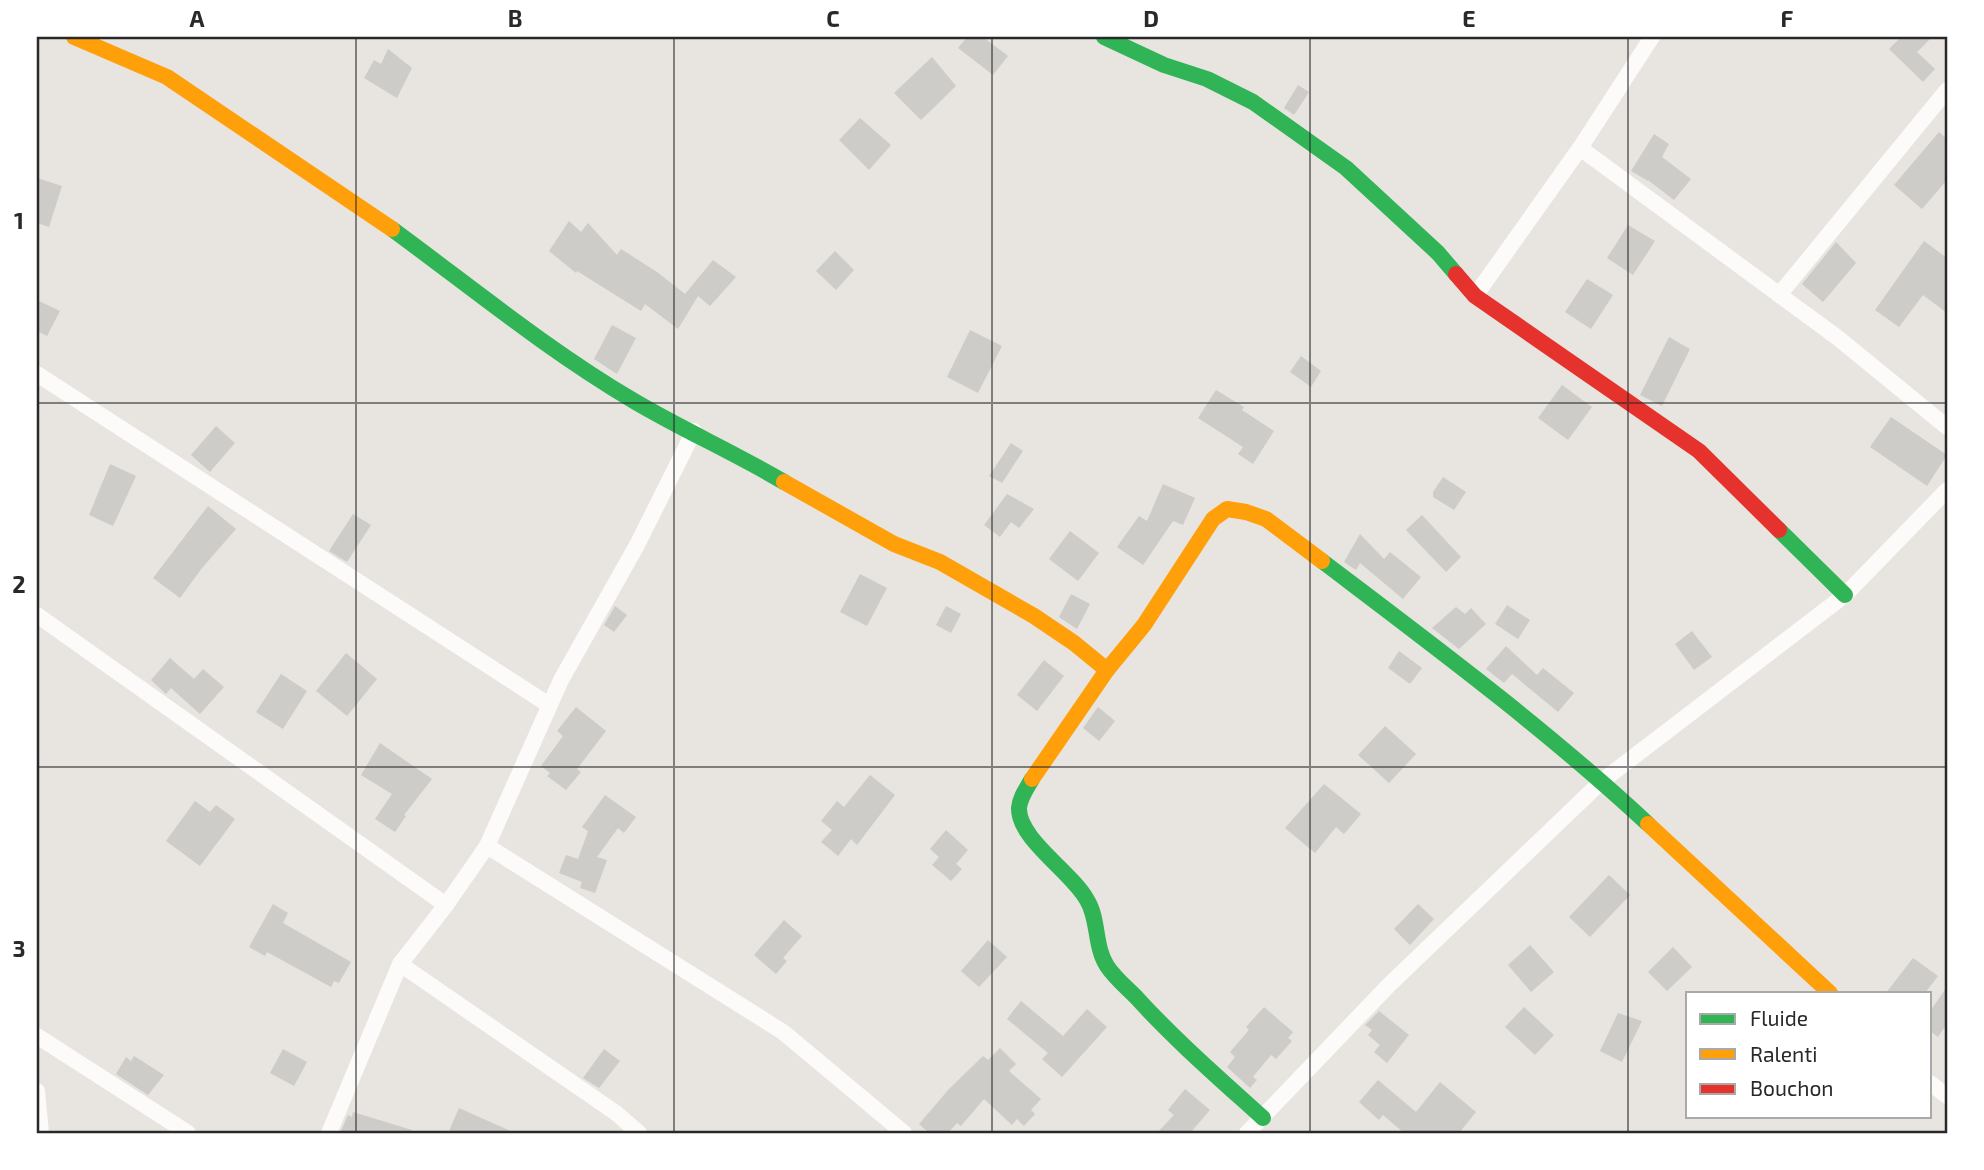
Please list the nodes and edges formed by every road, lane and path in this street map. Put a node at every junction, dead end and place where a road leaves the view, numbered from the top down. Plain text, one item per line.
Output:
1 (74, 37) edge
2 (1104, 37) edge
3 (1652, 37) edge
4 (1947, 90) edge
5 (1580, 148) junction
6 (1779, 295) junction
7 (1475, 296) junction
8 (37, 374) edge
9 (1947, 427) edge
10 (694, 431) junction
11 (1947, 490) edge
12 (1845, 595) junction
13 (37, 615) edge
14 (1107, 670) junction
15 (549, 705) junction
16 (1602, 781) junction
17 (487, 846) junction
18 (446, 905) junction
19 (400, 964) junction
20 (1829, 992) edge
21 (37, 1036) edge
22 (1932, 1085) edge
23 (37, 1091) edge
24 (1947, 1096) edge
25 (1264, 1118) junction
26 (41, 1133) edge
27 (188, 1133) edge
28 (328, 1133) edge
29 (639, 1133) edge
30 (904, 1133) edge
31 (1247, 1133) edge

1 - 10 street
2 - 7 street
3 - 5 street
4 - 6 street
5 - 6 street
5 - 7 street
6 - 9 street
7 - 12 street
8 - 15 street
10 - 14 street
10 - 15 street
11 - 12 street
12 - 16 street
13 - 18 street
14 - 16 street
14 - 25 street
15 - 17 street
16 - 20 street
16 - 25 street
17 - 18 street
17 - 30 street
18 - 19 street
19 - 28 street
19 - 29 street
21 - 27 street
22 - 24 street
23 - 26 street
25 - 31 street

